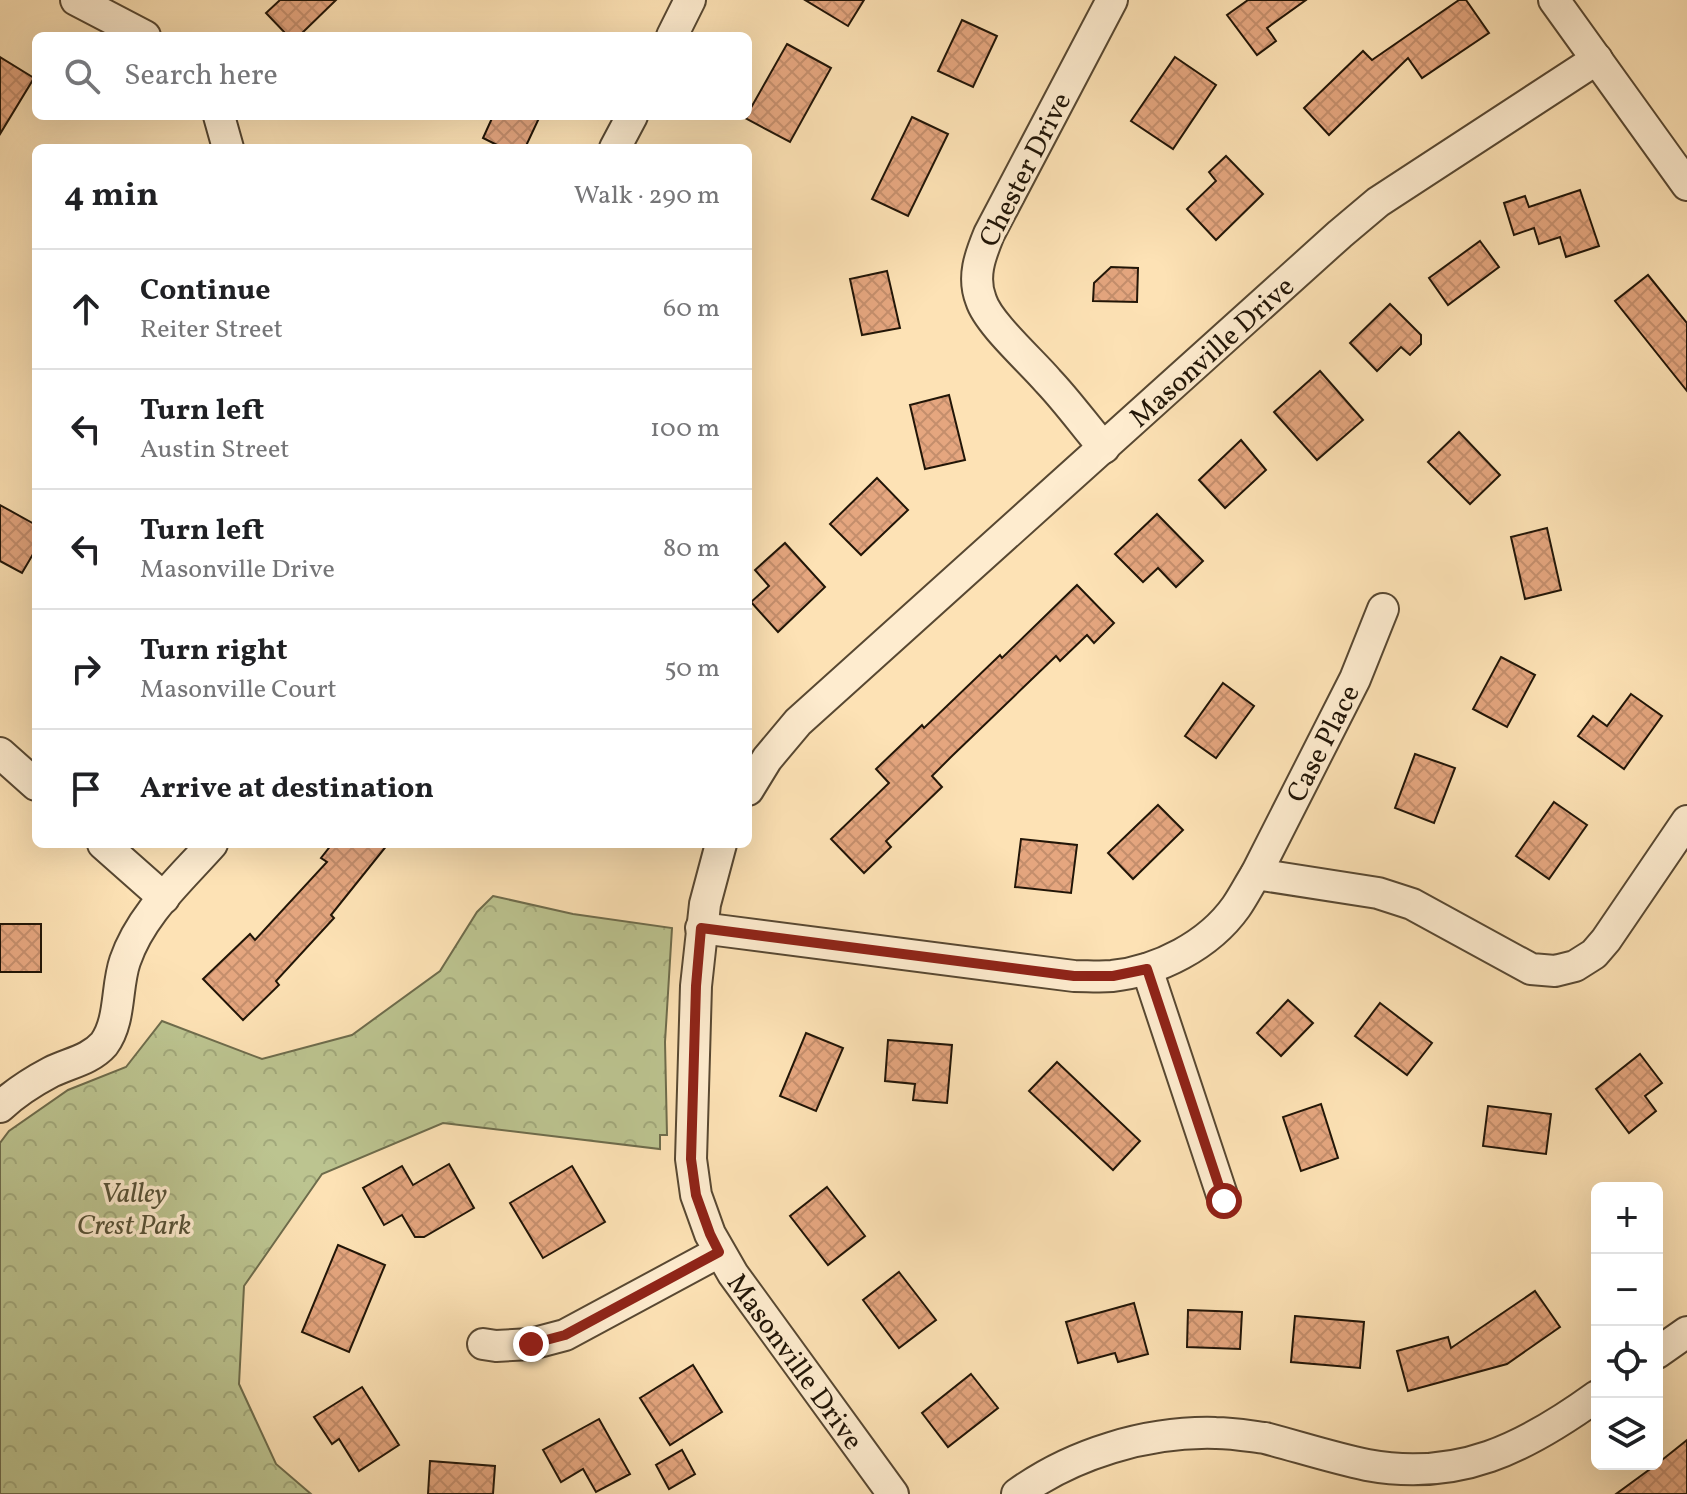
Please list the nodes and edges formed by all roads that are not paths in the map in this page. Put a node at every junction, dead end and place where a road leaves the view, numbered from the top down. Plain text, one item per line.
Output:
1 (76, 0) edge
2 (690, 0) edge
3 (1112, 0) edge
4 (1554, 0) edge
5 (137, 32) edge
6 (674, 32) edge
7 (1597, 59) junction
8 (220, 120) edge
9 (630, 120) edge
10 (227, 144) edge
11 (617, 144) edge
12 (1687, 185) edge
13 (1104, 448) junction
14 (1383, 609) dead end
15 (0, 753) edge
16 (32, 781) edge
17 (752, 783) edge
18 (1687, 821) edge
19 (108, 848) edge
20 (208, 848) edge
21 (720, 848) edge
22 (1256, 874) junction
23 (164, 898) junction
24 (701, 928) junction
25 (1147, 969) junction
26 (8, 1090) edge
27 (1224, 1201) dead end
28 (719, 1252) junction
29 (1687, 1332) edge
30 (483, 1344) dead end
31 (1663, 1349) edge
32 (1594, 1398) edge
33 (893, 1494) edge
34 (1017, 1494) edge

1 - 5 street
2 - 6 street
3 - 13 street, Chester Drive
4 - 7 street
7 - 12 street
7 - 13 street, Masonville Drive
8 - 10 street
9 - 11 street
13 - 17 street, Masonville Drive
14 - 22 street, Case Place
15 - 16 street
18 - 22 street
19 - 23 street
20 - 23 street
21 - 24 street, Masonville Drive
22 - 25 street, Case Place
23 - 26 street
24 - 25 street, Case Place
24 - 28 street, Masonville Drive
25 - 27 street
28 - 30 street
28 - 33 street, Masonville Drive
29 - 31 street
32 - 34 street

